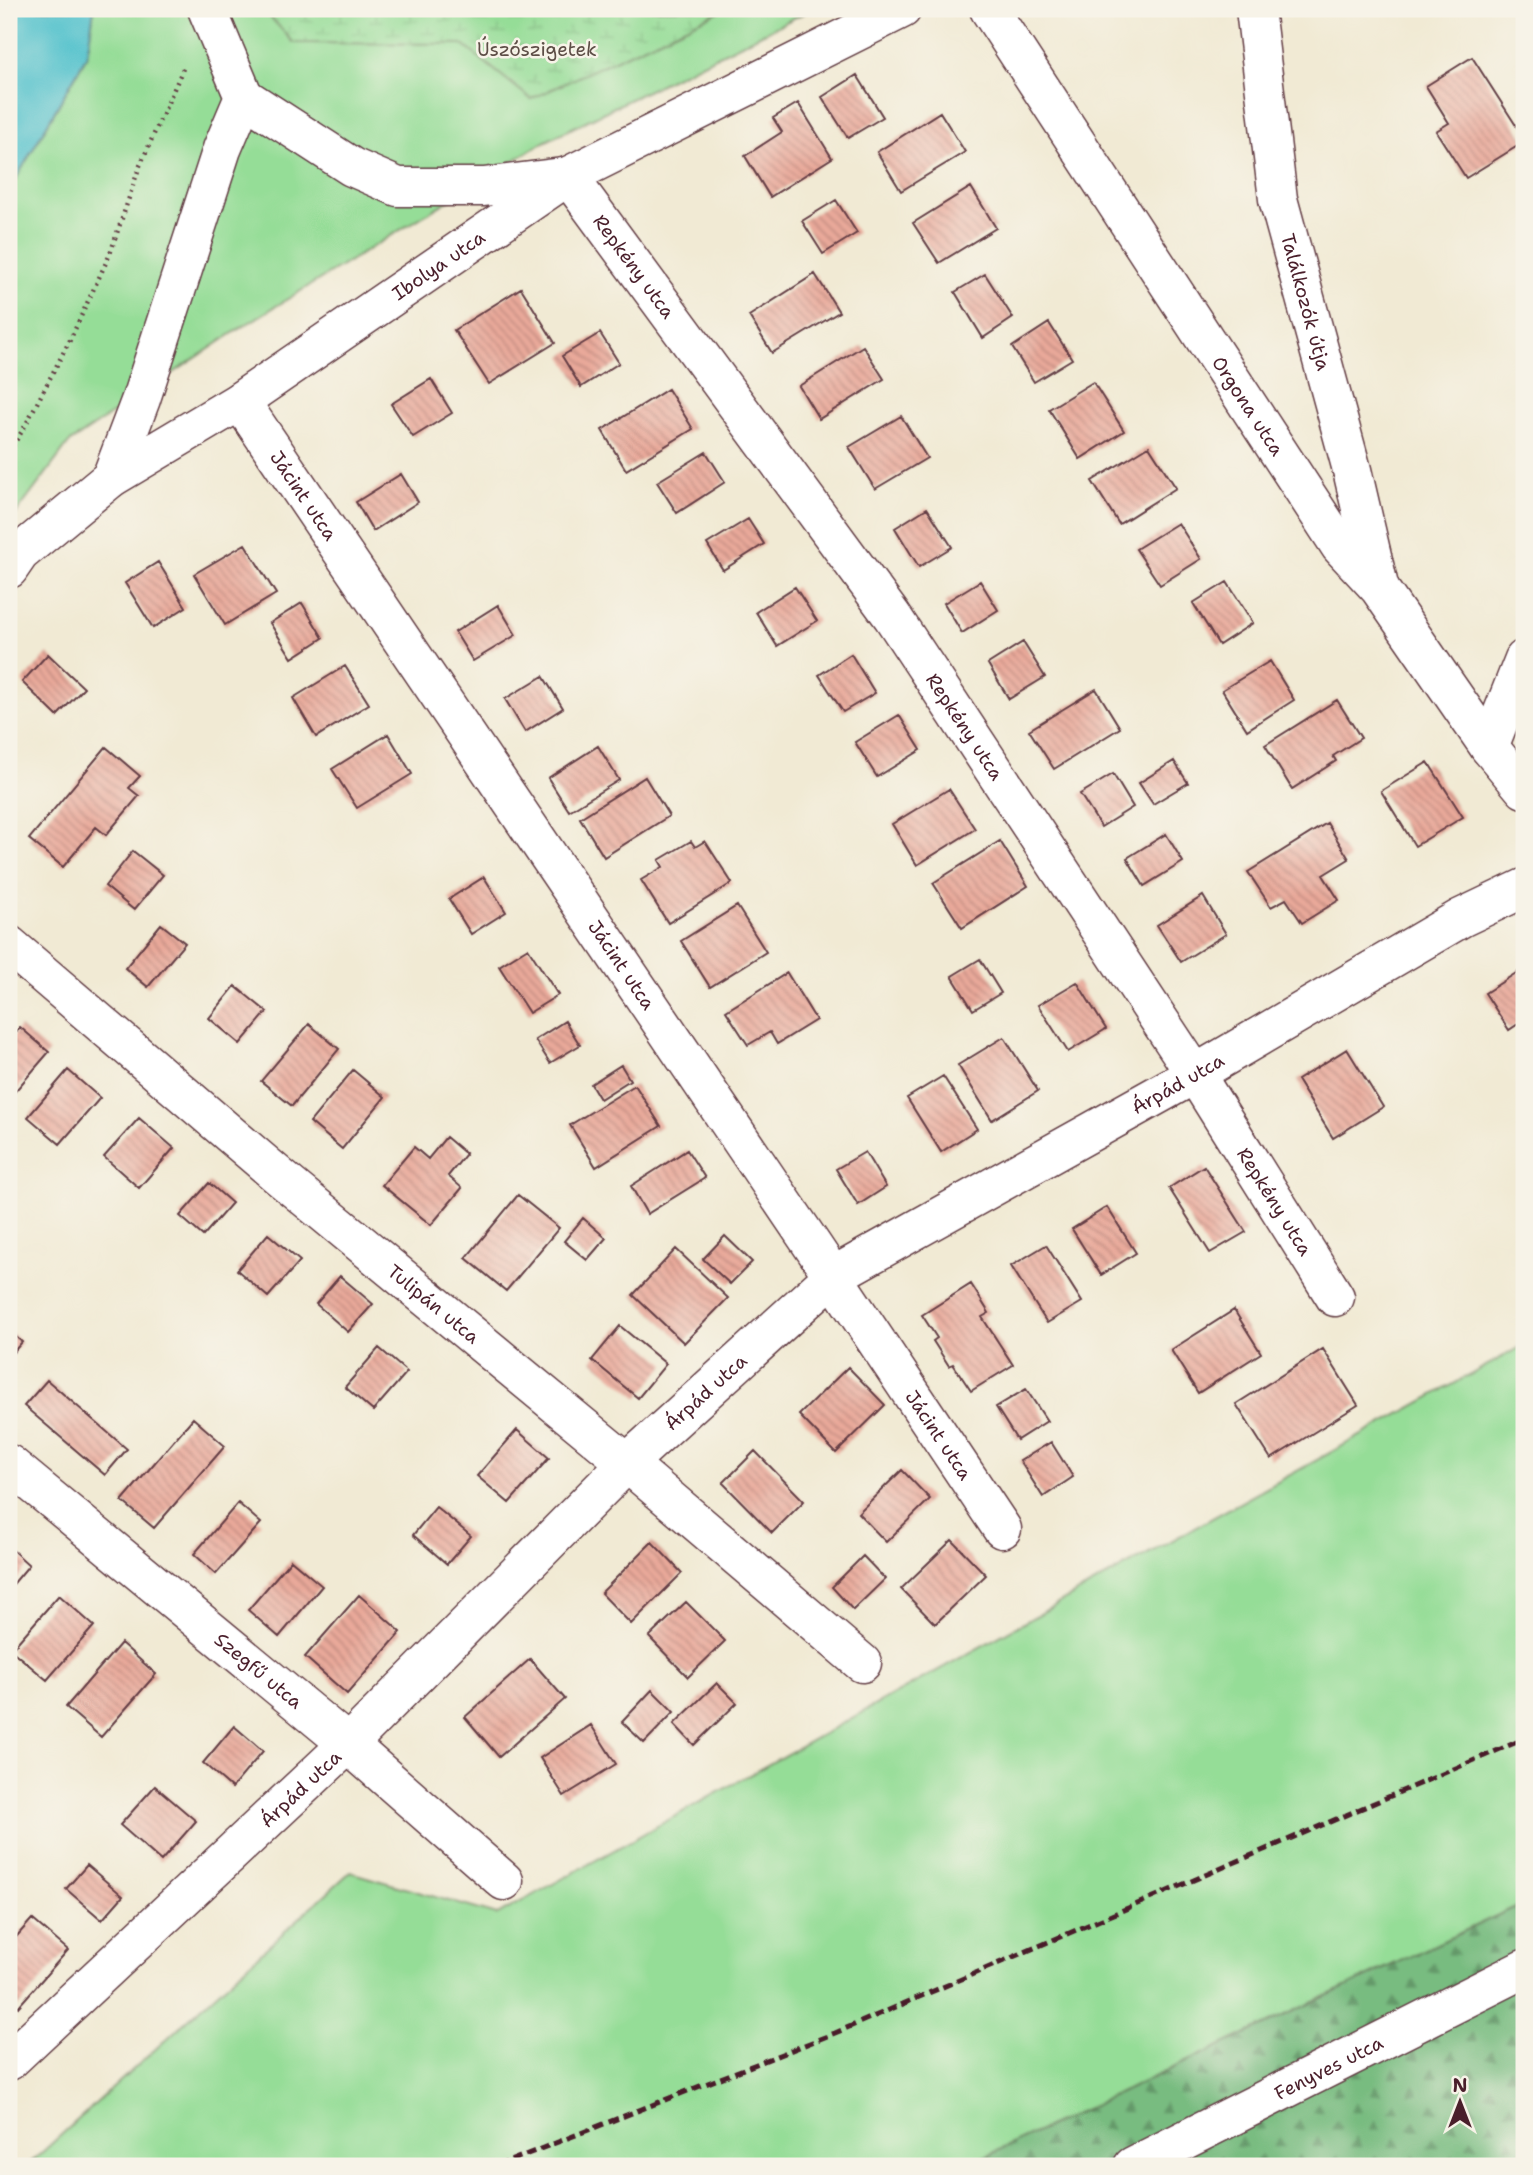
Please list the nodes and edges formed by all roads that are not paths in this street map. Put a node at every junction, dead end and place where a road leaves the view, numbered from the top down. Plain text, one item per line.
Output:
1 (902, 9) edge
2 (989, 9) edge
3 (1255, 9) edge
4 (208, 10) edge
5 (244, 97) junction
6 (568, 176) junction
7 (240, 401) junction
8 (111, 478) junction
9 (9, 569) edge
10 (1379, 588) junction
11 (1524, 659) edge
12 (1489, 747) junction
13 (1524, 789) edge
14 (1524, 888) edge
15 (9, 945) edge
16 (1195, 1074) junction
17 (833, 1276) junction
18 (1335, 1297) dead end
19 (627, 1463) junction
20 (9, 1464) edge
21 (1002, 1529) dead end
22 (862, 1663) dead end
23 (348, 1744) junction
24 (504, 1881) dead end
25 (1524, 1969) edge
26 (9, 2062) edge
27 (1133, 2166) edge

1 - 6 street, Ibolya utca
2 - 10 street, Orgona utca
3 - 10 street, Találkozók útja
4 - 5 street
5 - 6 street
5 - 8 street
6 - 7 street, Ibolya utca
6 - 16 street, Repkény utca
7 - 8 street, Ibolya utca
7 - 17 street, Jácint utca
8 - 9 street, Ibolya utca
10 - 12 street, Orgona utca
11 - 12 street
12 - 13 street, Orgona utca
14 - 16 street, Árpád utca
15 - 19 street, Tulipán utca
16 - 17 street, Árpád utca
16 - 18 street, Repkény utca
17 - 19 street, Árpád utca
17 - 21 street, Jácint utca
19 - 22 street, Tulipán utca
19 - 23 street, Árpád utca
20 - 23 street, Szegfű utca
23 - 24 street, Szegfű utca
23 - 26 street, Árpád utca
25 - 27 street, Fenyves utca

